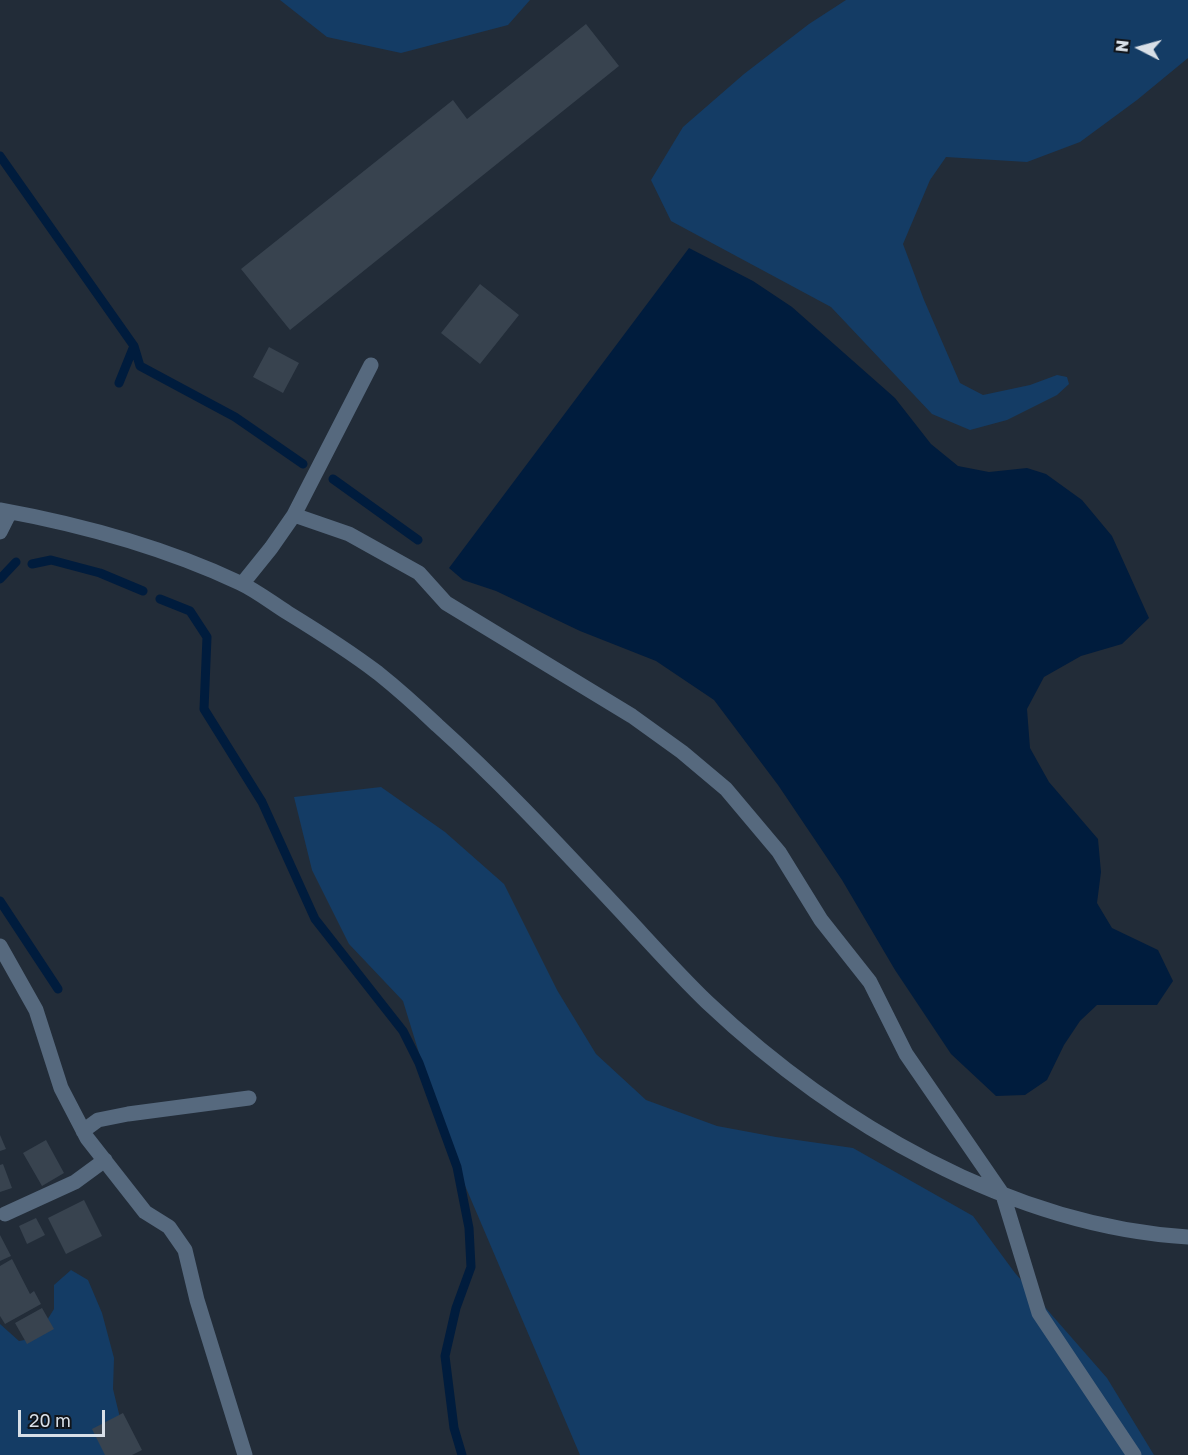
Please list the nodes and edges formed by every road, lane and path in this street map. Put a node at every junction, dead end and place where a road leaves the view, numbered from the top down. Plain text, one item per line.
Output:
1 (371, 364) dead end
2 (5, 511) edge
3 (294, 514) junction
4 (0, 532) edge
5 (242, 584) junction
6 (0, 946) edge
7 (249, 1098) dead end
8 (83, 1131) junction
9 (105, 1160) junction
10 (1003, 1195) junction
11 (5, 1214) dead end
12 (1188, 1237) edge
13 (245, 1455) edge
14 (1134, 1455) edge

1 - 3 street
2 - 4 street
2 - 5 street
3 - 5 street
3 - 10 street
5 - 10 street
6 - 8 street
7 - 8 street
8 - 9 street
9 - 11 street
9 - 13 street
10 - 12 street
10 - 14 street

